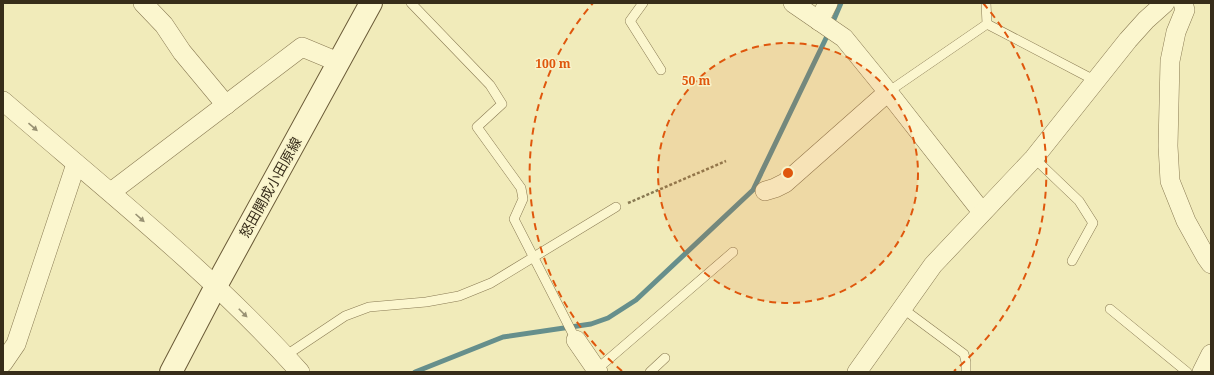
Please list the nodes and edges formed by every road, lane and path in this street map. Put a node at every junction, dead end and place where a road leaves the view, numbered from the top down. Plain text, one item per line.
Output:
1 (144, 3) edge
2 (371, 3) edge
3 (411, 3) edge
4 (643, 3) edge
5 (793, 3) edge
6 (828, 3) edge
7 (986, 3) edge
8 (1165, 3) edge
9 (1183, 3) edge
10 (819, 21) junction
11 (986, 24) junction
12 (338, 62) junction
13 (661, 70) dead end
14 (1096, 81) junction
15 (888, 92) junction
16 (3, 101) edge
17 (226, 105) junction
18 (1034, 158) junction
19 (726, 161) dead end
20 (76, 164) junction
21 (765, 191) dead end
22 (111, 192) junction
23 (616, 208) joint
24 (982, 212) junction
25 (732, 252) dead end
26 (534, 257) junction
27 (1072, 261) dead end
28 (1211, 264) edge
29 (216, 286) junction
30 (902, 308) junction
31 (1110, 309) dead end
32 (576, 340) joint
33 (1211, 354) edge
34 (285, 356) junction
35 (666, 358) dead end
36 (3, 363) edge
37 (597, 371) edge
38 (171, 372) edge
39 (300, 372) edge
40 (650, 372) edge
41 (857, 372) edge
42 (966, 372) edge
43 (1187, 372) edge
44 (1202, 372) edge

1 - 17 street
2 - 12 main road, 怒田開成小田原線
3 - 26 lane
4 - 13 lane
5 - 10 street
6 - 10 street
7 - 11 lane
8 - 14 street
9 - 28 street
10 - 15 street
11 - 14 lane
11 - 15 lane
12 - 17 street
12 - 29 main road, 怒田開成小田原線
14 - 18 street
15 - 21 street
15 - 24 street
16 -> 20 street
17 - 22 street
18 - 24 street
18 - 27 lane
19 - 23 path
20 - 22 street
20 - 36 street
22 -> 29 street
23 - 26 lane
24 - 30 street
25 - 37 lane
26 - 32 lane
26 - 34 lane
29 -> 34 street
29 - 38 main road, 怒田開成小田原線
30 - 41 street
30 - 42 lane
31 - 43 lane
32 - 37 street
33 - 44 street
34 - 39 street
35 - 40 lane

